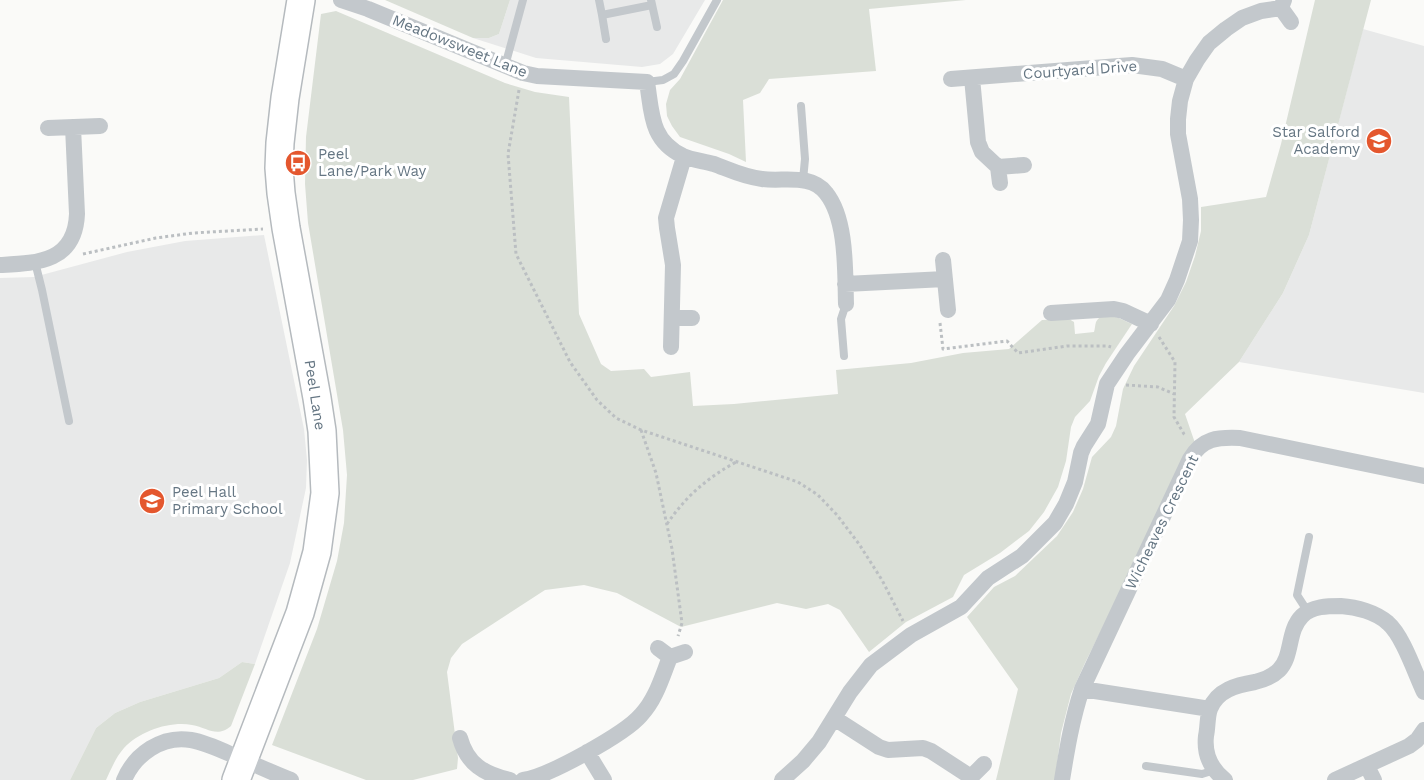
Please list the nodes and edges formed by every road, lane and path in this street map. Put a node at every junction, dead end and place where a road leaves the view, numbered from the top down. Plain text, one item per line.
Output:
1 (301, 0) edge
2 (341, 0) edge
3 (523, 0) edge
4 (599, 0) edge
5 (717, 0) edge
6 (651, 3) edge
7 (1283, 4) edge
8 (602, 15) junction
9 (1291, 22) dead end
10 (657, 27) dead end
11 (606, 39) dead end
12 (505, 66) junction
13 (523, 73) junction
14 (972, 78) junction
15 (951, 79) dead end
16 (1186, 79) junction
17 (647, 82) junction
18 (801, 106) dead end
19 (100, 126) dead end
20 (73, 127) junction
21 (48, 129) dead end
22 (684, 157) junction
23 (1024, 165) dead end
24 (803, 180) junction
25 (286, 228) junction
26 (61, 252) junction
27 (942, 260) dead end
28 (34, 262) junction
29 (0, 265) edge
30 (945, 279) junction
31 (845, 284) junction
32 (846, 304) joint
33 (948, 310) joint
34 (1051, 313) dead end
35 (672, 318) junction
36 (692, 318) dead end
37 (1151, 324) junction
38 (671, 347) dead end
39 (1127, 354) junction
40 (844, 356) dead end
41 (1107, 384) junction
42 (1174, 394) junction
43 (69, 421) dead end
44 (641, 430) junction
45 (1200, 446) junction
46 (738, 461) junction
47 (1424, 476) edge
48 (667, 524) junction
49 (1309, 537) dead end
50 (1308, 612) junction
51 (911, 635) junction
52 (671, 652) joint
53 (1082, 689) junction
54 (1424, 692) edge
55 (1210, 709) junction
56 (834, 718) junction
57 (1424, 730) edge
58 (460, 738) dead end
59 (587, 752) junction
60 (984, 764) dead end
61 (1146, 766) dead end
62 (240, 770) edge
63 (1370, 773) edge
64 (1220, 775) edge
65 (971, 778) edge
66 (124, 780) edge
67 (291, 780) edge
68 (510, 780) edge
69 (523, 780) edge
70 (604, 780) edge
71 (782, 780) edge
72 (1062, 780) edge
73 (1335, 780) edge

1 - 25 main road, Peel Lane
2 - 12 street, Meadowsweet Lane
3 - 12 lane
4 - 8 lane
5 - 17 lane, Meadowsweet Lane
6 - 8 lane
6 - 10 lane
7 - 9 street
7 - 16 street
8 - 11 lane
12 - 13 street, Meadowsweet Lane
13 - 17 street, Meadowsweet Lane
13 - 44 path
14 - 15 street, Courtyard Drive
14 - 16 street, Courtyard Drive
14 - 23 street
16 - 37 street
17 - 22 street
18 - 24 lane
19 - 20 street
20 - 21 street
20 - 26 street
22 - 24 street
22 - 35 street
24 - 31 street
25 - 26 path
25 - 62 main road, Peel Lane
26 - 28 street
27 - 30 street
28 - 29 street
28 - 43 lane
30 - 31 street
30 - 33 street
31 - 32 street
32 - 40 lane
33 - 39 path
34 - 37 street
35 - 36 street
35 - 38 street
37 - 39 street
37 - 42 path
39 - 41 street
41 - 42 path
41 - 51 street
42 - 45 path
44 - 46 path
44 - 48 path
45 - 47 street, Wicheaves Crescent
45 - 53 street, Wicheaves Crescent
46 - 48 path
46 - 51 path
48 - 52 path
49 - 50 lane
50 - 54 street
50 - 55 street
51 - 56 street
52 - 59 street
53 - 55 street
53 - 72 street, Wicheaves Crescent
55 - 64 street
56 - 65 street
56 - 71 street
57 - 63 street
58 - 68 street
59 - 69 street
59 - 70 street
60 - 65 street
61 - 64 lane
62 - 66 street
62 - 67 street
63 - 73 street

